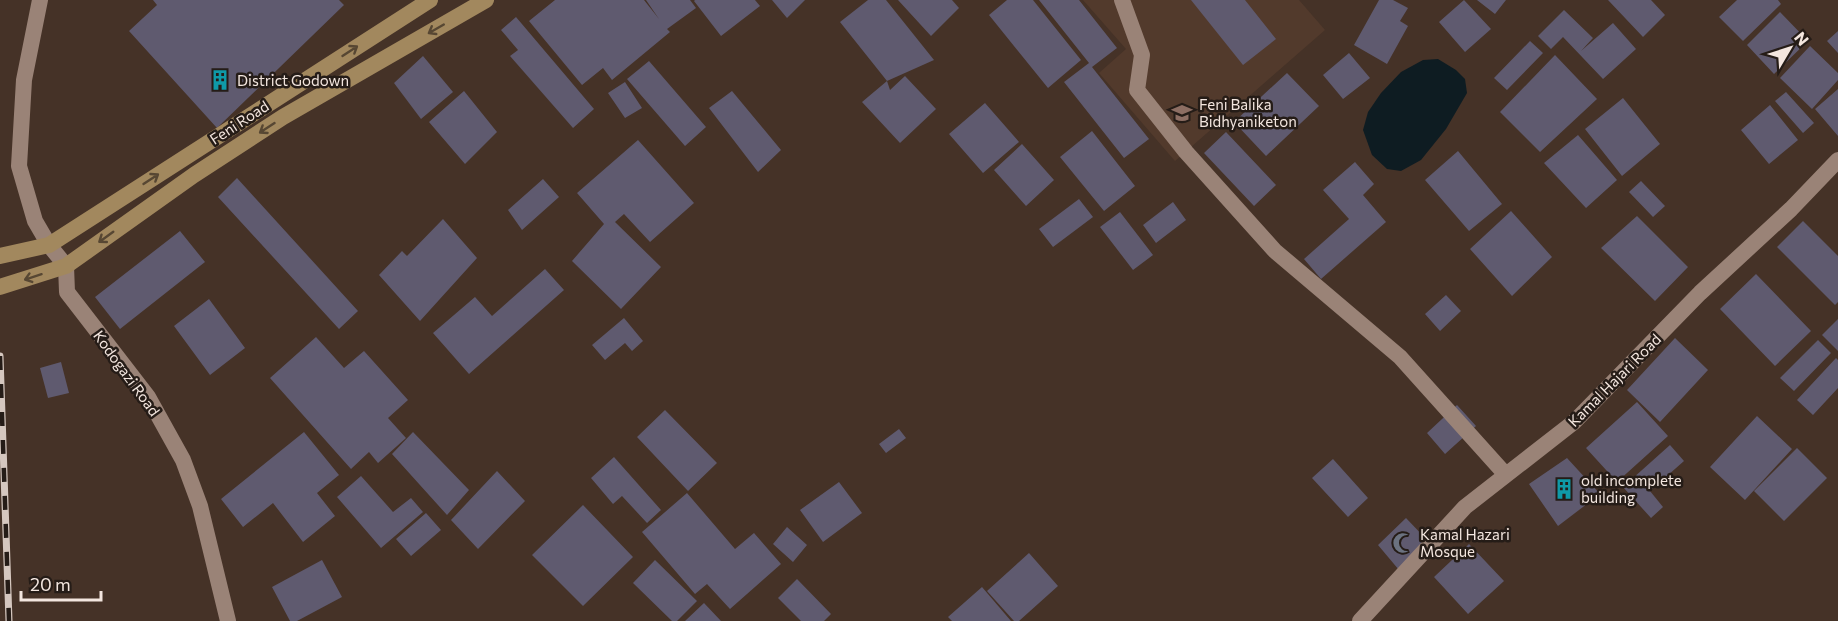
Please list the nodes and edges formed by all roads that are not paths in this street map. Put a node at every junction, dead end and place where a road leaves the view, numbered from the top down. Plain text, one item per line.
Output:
1 (40, 0) edge
2 (430, 0) edge
3 (486, 0) edge
4 (1122, 0) edge
5 (1838, 160) edge
6 (49, 245) junction
7 (0, 256) edge
8 (66, 266) junction
9 (0, 287) edge
10 (1506, 475) junction
11 (228, 621) edge
12 (1360, 621) edge

1 - 6 street
6 -> 2 main road, Feni Road
3 -> 8 main road
4 - 10 street
5 - 10 street, Kamal Hajari Road
6 - 7 main road
6 - 8 street
8 -> 9 main road
8 - 11 street, Kodogazi Road
10 - 12 street, Kamal Hajari Road

